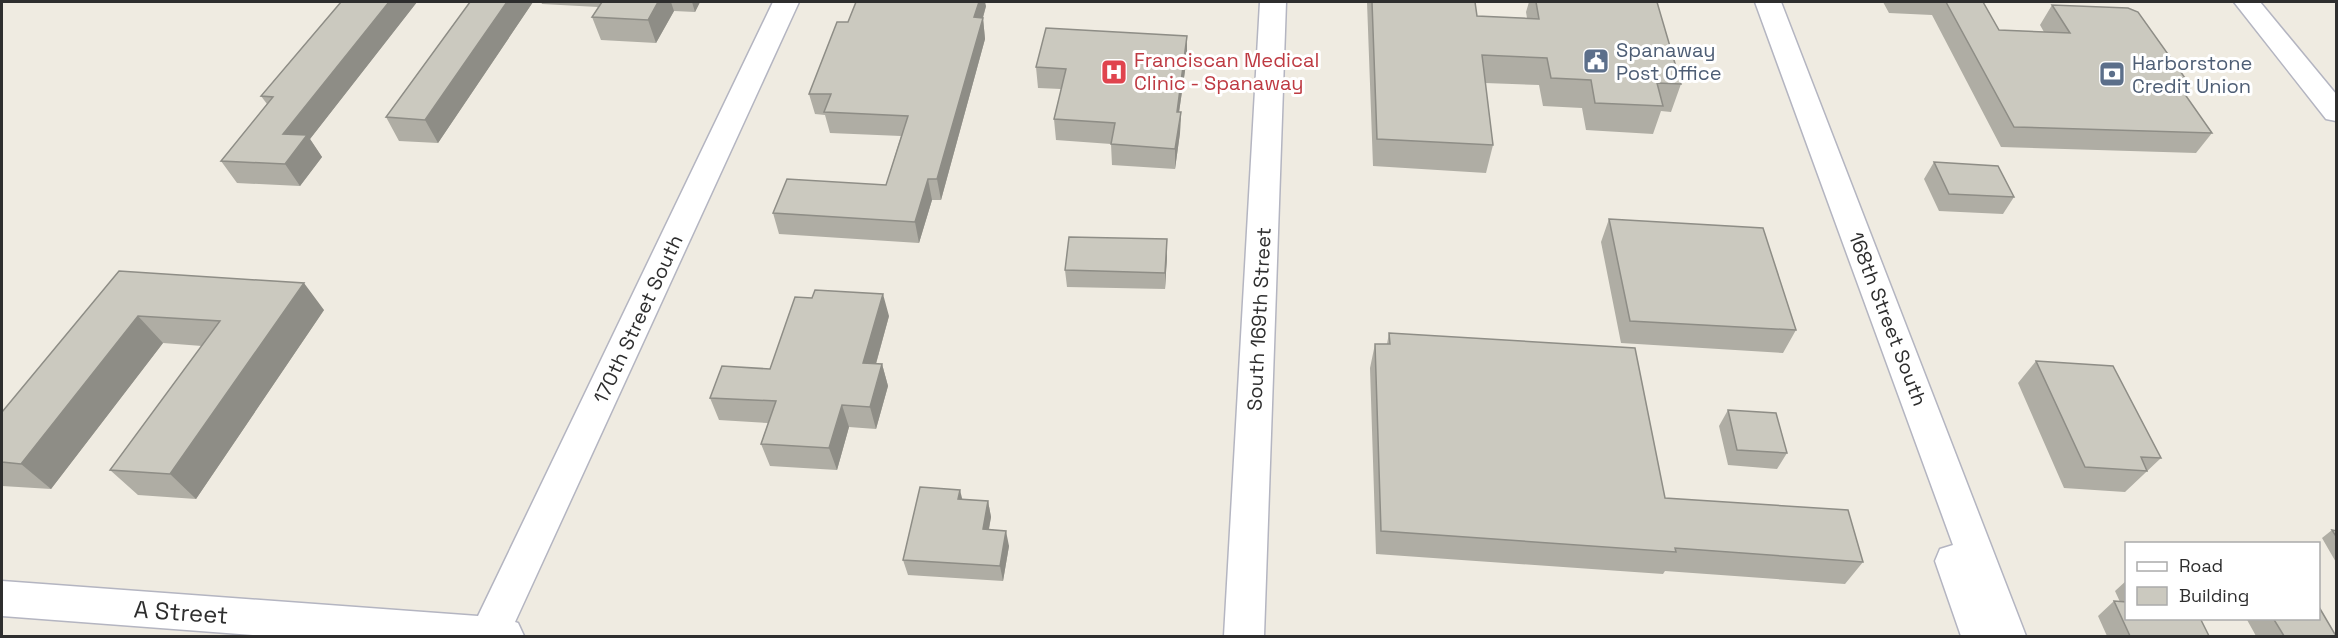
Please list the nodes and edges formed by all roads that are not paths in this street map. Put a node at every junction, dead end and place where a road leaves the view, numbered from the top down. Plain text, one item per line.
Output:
1 (786, 2) edge
2 (1273, 2) edge
3 (1749, 2) edge
4 (1768, 2) edge
5 (2247, 2) edge
6 (2337, 112) edge
7 (2, 599) edge
8 (494, 636) edge
9 (1244, 636) edge
10 (1981, 636) edge
11 (2006, 636) edge

1 - 8 street, 170th Street South
2 - 9 street, South 169th Street
3 - 10 street, 168th Street South
4 - 11 street, 168th Street South
5 - 6 street
7 - 8 street, A Street

